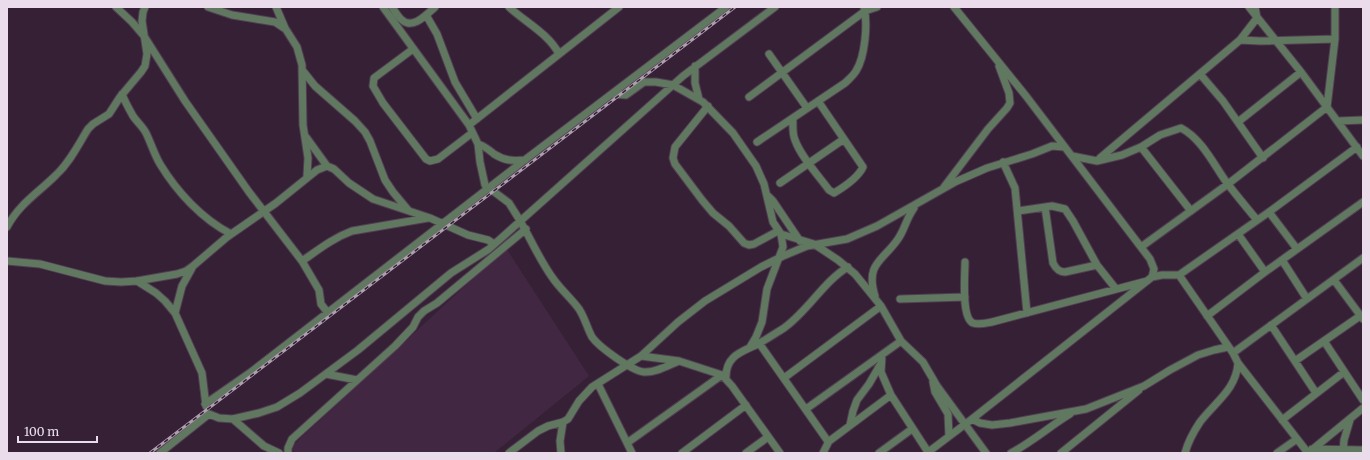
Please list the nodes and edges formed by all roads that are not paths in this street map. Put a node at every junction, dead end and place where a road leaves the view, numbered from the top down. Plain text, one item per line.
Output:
1 (116, 7) edge
2 (145, 7) edge
3 (208, 7) edge
4 (276, 7) edge
5 (383, 7) edge
6 (392, 7) edge
7 (435, 7) edge
8 (509, 7) edge
9 (619, 7) edge
10 (726, 7) edge
11 (775, 7) edge
12 (877, 7) edge
13 (954, 7) edge
14 (1249, 7) edge
15 (1255, 7) edge
16 (1335, 7) edge
17 (864, 9) edge
18 (426, 15) junction
19 (1257, 18) junction
20 (285, 28) junction
21 (144, 36) junction
22 (1335, 39) junction
23 (1240, 40) junction
24 (1275, 40) junction
25 (413, 49) junction
26 (559, 54) junction
27 (769, 54) dead end
28 (997, 60) junction
29 (695, 66) junction
30 (303, 71) junction
31 (1301, 72) junction
32 (782, 73) junction
33 (1200, 74) junction
34 (673, 85) junction
35 (122, 94) junction
36 (612, 94) junction
37 (749, 97) dead end
38 (699, 99) junction
39 (818, 101) junction
40 (708, 106) junction
41 (1327, 107) junction
42 (807, 108) junction
43 (793, 118) junction
44 (477, 119) junction
45 (1363, 120) edge
46 (1338, 121) junction
47 (1238, 122) junction
48 (469, 125) junction
49 (472, 133) junction
50 (306, 136) junction
51 (844, 139) junction
52 (757, 142) dead end
53 (478, 144) junction
54 (1064, 147) junction
55 (1141, 147) junction
56 (1357, 148) junction
57 (1072, 156) junction
58 (1363, 156) edge
59 (1263, 158) junction
60 (526, 159) junction
61 (1097, 161) junction
62 (1003, 162) junction
63 (809, 163) junction
64 (327, 166) junction
65 (307, 176) junction
66 (780, 183) dead end
67 (1228, 184) junction
68 (489, 189) junction
69 (941, 191) junction
70 (768, 196) junction
71 (1363, 202) edge
72 (917, 205) junction
73 (1045, 207) junction
74 (265, 211) junction
75 (409, 211) junction
76 (1018, 211) junction
77 (1191, 211) junction
78 (1269, 212) junction
79 (430, 218) junction
80 (1257, 220) junction
81 (521, 221) junction
82 (443, 223) junction
83 (7, 227) edge
84 (526, 229) junction
85 (780, 232) junction
86 (231, 234) junction
87 (1238, 234) junction
88 (800, 241) junction
89 (494, 244) junction
90 (814, 244) junction
91 (1141, 247) junction
92 (1297, 249) junction
93 (780, 257) junction
94 (1363, 258) edge
95 (1282, 260) junction
96 (7, 261) edge
97 (302, 261) junction
98 (965, 262) dead end
99 (193, 266) junction
100 (1097, 266) junction
101 (848, 267) junction
102 (1265, 272) junction
103 (1180, 275) junction
104 (1151, 279) junction
105 (1334, 280) junction
106 (137, 281) junction
107 (1116, 289) junction
108 (965, 297) junction
109 (900, 299) dead end
110 (1307, 299) junction
111 (879, 303) junction
112 (175, 313) junction
113 (328, 313) junction
114 (1027, 313) junction
115 (1207, 316) junction
116 (1362, 318) edge
117 (1271, 325) junction
118 (901, 341) junction
119 (1324, 341) junction
120 (759, 343) junction
121 (750, 347) junction
122 (1231, 350) junction
123 (882, 355) junction
124 (641, 356) junction
125 (679, 361) junction
126 (1295, 361) junction
127 (881, 363) junction
128 (1238, 363) junction
129 (629, 365) junction
130 (1344, 372) junction
131 (326, 374) junction
132 (724, 377) junction
133 (784, 378) junction
134 (933, 378) junction
135 (357, 380) junction
136 (598, 384) junction
137 (1144, 386) junction
138 (1316, 393) junction
139 (891, 395) junction
140 (1363, 400) edge
141 (206, 404) junction
142 (746, 405) junction
143 (1363, 408) edge
144 (806, 409) junction
145 (1074, 412) junction
146 (209, 414) junction
147 (233, 419) junction
148 (972, 419) junction
149 (1350, 419) junction
150 (1282, 420) junction
151 (563, 422) junction
152 (965, 424) junction
153 (850, 425) junction
154 (912, 428) junction
155 (768, 436) junction
156 (950, 436) junction
157 (1297, 440) junction
158 (828, 442) junction
159 (627, 443) junction
160 (1188, 444) junction
161 (1363, 450) edge
162 (1309, 451) edge
163 (1343, 451) edge
164 (160, 453) edge
165 (279, 453) edge
166 (288, 453) edge
167 (509, 453) edge
168 (560, 453) edge
169 (632, 453) edge
170 (682, 453) edge
171 (746, 453) edge
172 (780, 453) edge
173 (823, 453) edge
174 (879, 453) edge
175 (927, 453) edge
176 (986, 453) edge
177 (1011, 453) edge
178 (1061, 453) edge
179 (1182, 453) edge
180 (1185, 453) edge
181 (1277, 453) edge

1 - 21 street
2 - 21 street
3 - 20 street
4 - 20 street
5 - 25 street
6 - 18 street
7 - 18 street
8 - 26 street
9 - 26 street
10 - 36 street
11 - 29 street
12 - 17 street
13 - 28 street
14 - 19 street
15 - 19 street
16 - 22 street
17 - 32 street
17 - 39 street
18 - 44 street
19 - 23 street
19 - 24 street
20 - 30 street
21 - 35 street
21 - 74 street
22 - 24 street
22 - 41 street
23 - 24 street
23 - 33 street
24 - 31 street
25 - 48 street
25 - 49 street
26 - 44 street
27 - 32 street
28 - 54 street
28 - 69 street
29 - 34 street
29 - 38 street
30 - 50 street
30 - 75 street
31 - 41 street
31 - 47 street
32 - 37 street
32 - 42 street
33 - 47 street
33 - 61 street
34 - 36 street
34 - 38 street
34 - 81 street
35 - 83 street
35 - 86 street
36 - 60 street
38 - 40 street
39 - 42 street
39 - 51 street
40 - 70 street
40 - 85 street
41 - 46 street
41 - 59 street
42 - 43 street
43 - 52 street
43 - 63 street
44 - 48 street
45 - 46 street
46 - 56 street
47 - 59 street
48 - 49 street
49 - 53 street
50 - 64 street
50 - 65 street
51 - 63 street
51 - 63 street
53 - 60 street
53 - 68 street
54 - 57 street
54 - 62 street
55 - 61 street
55 - 67 street
55 - 77 street
56 - 58 street
56 - 78 street
57 - 61 street
57 - 91 street
59 - 67 street
60 - 68 street
62 - 69 street
62 - 76 street
63 - 66 street
64 - 65 street
64 - 75 street
65 - 74 street
67 - 77 street
67 - 80 street
68 - 81 street
68 - 82 street
69 - 72 street
70 - 85 street
70 - 88 street
71 - 92 street
72 - 90 street
72 - 111 street
73 - 76 street
73 - 100 street
73 - 100 street
74 - 86 street
74 - 97 street
75 - 79 street
76 - 114 street
77 - 91 street
78 - 80 street
78 - 92 street
79 - 82 street
79 - 97 street
80 - 87 street
81 - 84 street
81 - 89 street
82 - 89 street
82 - 113 street
84 - 129 street
84 - 135 street
85 - 88 street
85 - 93 street
86 - 99 street
87 - 102 street
87 - 103 street
88 - 90 street
89 - 131 street
90 - 93 street
90 - 101 street
91 - 104 street
92 - 95 street
93 - 121 street
93 - 124 street
94 - 105 street
95 - 102 street
95 - 110 street
96 - 106 street
97 - 113 street
98 - 108 street
99 - 106 street
99 - 112 street
100 - 107 street
101 - 111 street
101 - 120 street
102 - 115 street
103 - 104 street
103 - 115 street
104 - 107 street
104 - 148 street
105 - 110 street
105 - 116 street
106 - 112 street
107 - 114 street
108 - 109 street
108 - 114 street
110 - 117 street
111 - 118 street
111 - 133 street
112 - 141 street
113 - 141 street
115 - 122 street
116 - 119 street
117 - 122 street
117 - 126 street
118 - 123 street
118 - 134 street
119 - 126 street
119 - 130 street
120 - 121 street
120 - 133 street
121 - 132 street
122 - 128 street
122 - 137 street
123 - 127 street
123 - 144 street
124 - 125 street
124 - 129 street
125 - 129 street
125 - 132 street
126 - 138 street
127 - 139 street
127 - 153 street
128 - 150 street
128 - 160 street
129 - 136 street
130 - 138 street
130 - 140 street
131 - 135 street
131 - 147 street
132 - 142 street
132 - 159 street
133 - 144 street
134 - 152 street
134 - 156 street
135 - 166 street
136 - 151 street
136 - 159 street
137 - 145 street
137 - 178 street
138 - 150 street
139 - 153 street
139 - 154 street
141 - 146 street
142 - 155 street
142 - 170 street
143 - 149 street
144 - 158 street
145 - 148 street
145 - 177 street
146 - 147 street
146 - 164 street
147 - 165 street
148 - 152 street
149 - 162 street
149 - 163 street
150 - 157 street
151 - 167 street
151 - 168 street
152 - 156 street
152 - 176 street
153 - 158 street
154 - 174 street
154 - 175 street
155 - 171 street
155 - 172 street
156 - 175 street
157 - 162 street
157 - 181 street
158 - 173 street
159 - 169 street
160 - 179 street
160 - 180 street
161 - 163 street
162 - 163 street

